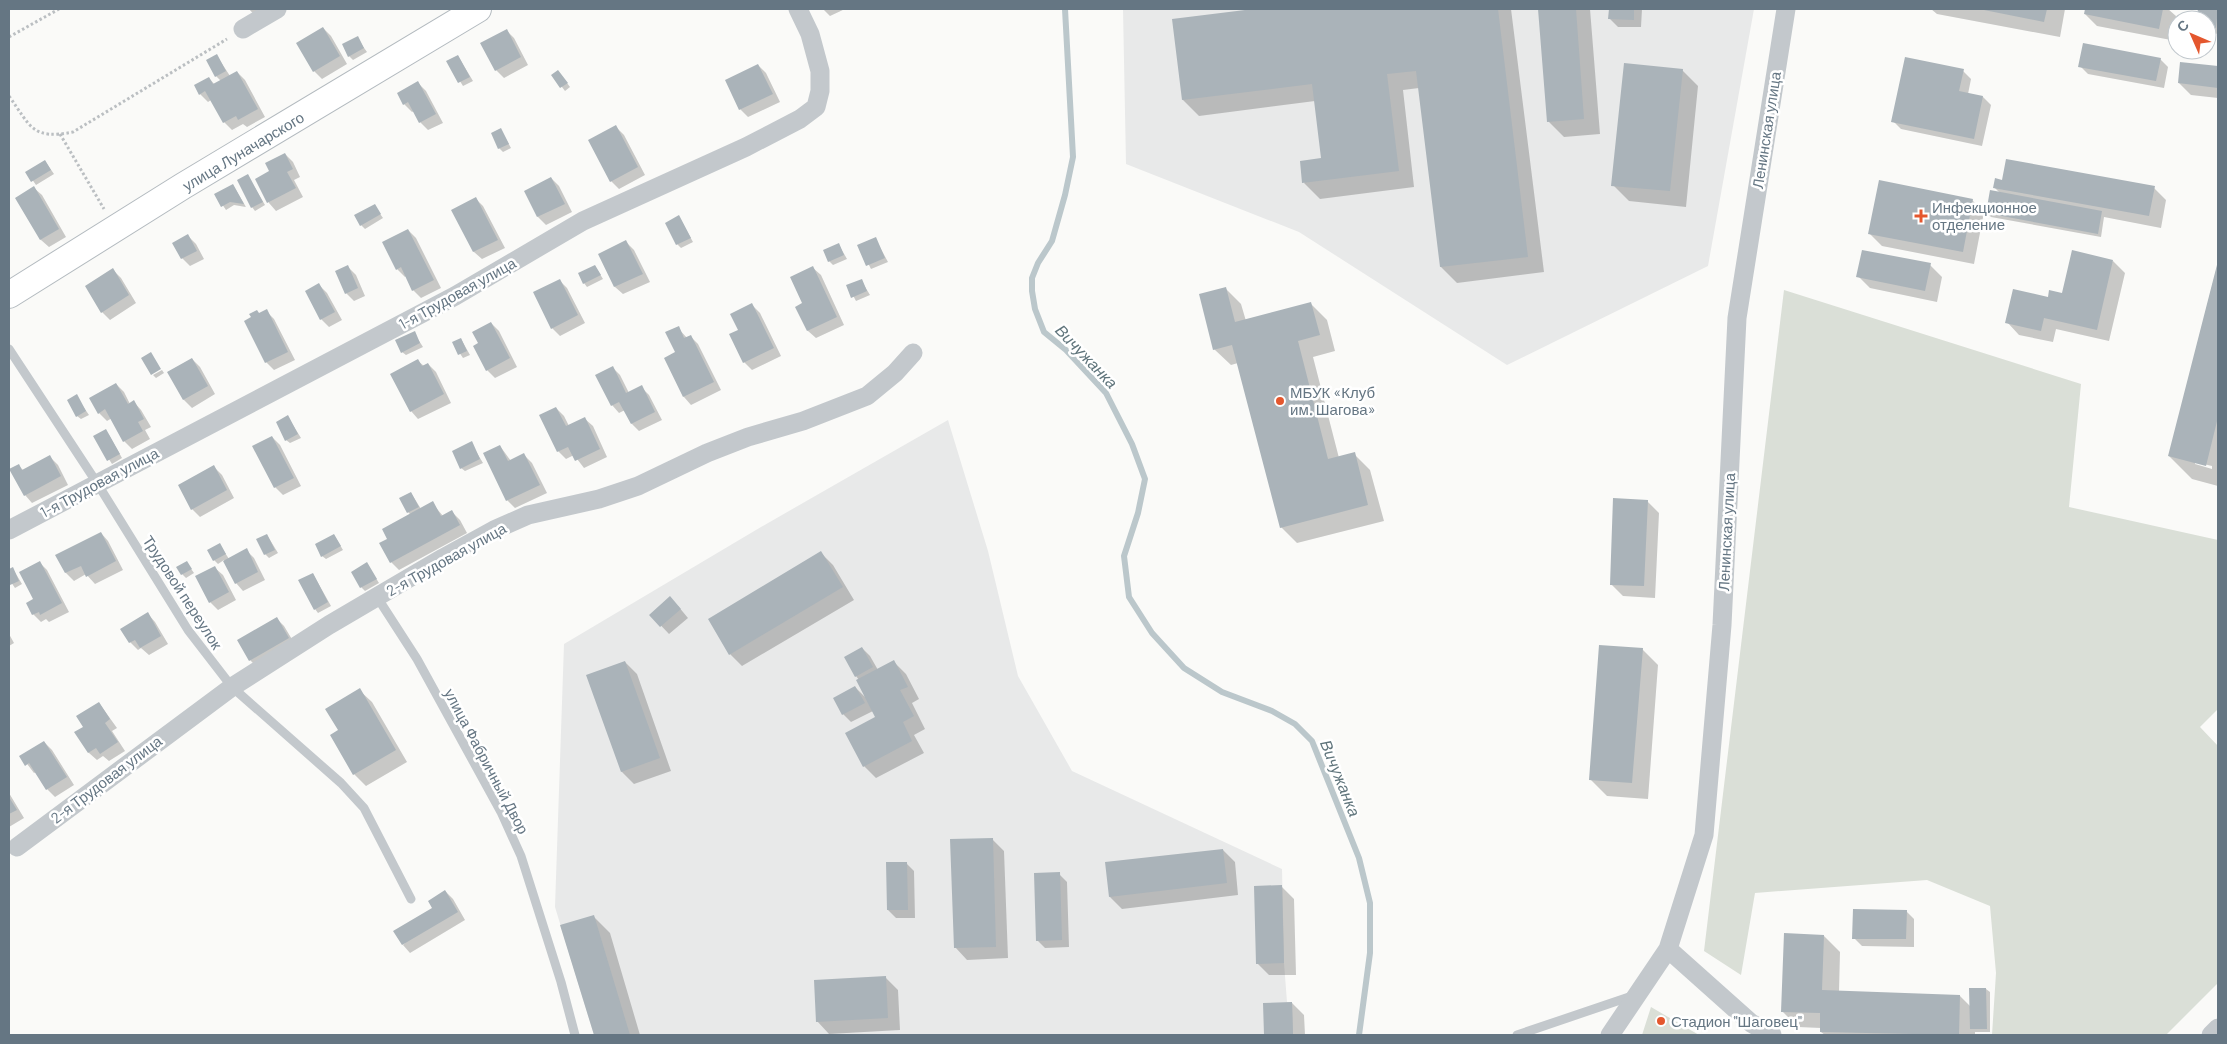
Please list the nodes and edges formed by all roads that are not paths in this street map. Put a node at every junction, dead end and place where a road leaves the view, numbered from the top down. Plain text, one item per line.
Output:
1 (277, 9) edge
2 (478, 9) edge
3 (798, 9) edge
4 (1786, 9) edge
5 (243, 29) road end
6 (9, 295) edge
7 (9, 349) edge
8 (913, 353) dead end
9 (97, 483) junction
10 (9, 530) edge
11 (378, 597) junction
12 (232, 687) junction
13 (17, 847) dead end
14 (411, 899) dead end
15 (1668, 948) junction
16 (1637, 994) junction
17 (2218, 1028) edge
18 (574, 1035) edge
19 (1517, 1035) edge
20 (1610, 1035) edge
21 (1772, 1035) edge
22 (2211, 1035) edge

1 - 5 street
2 - 6 main road, улица Луначарского
3 - 9 street, 1-я Трудовая улица
4 - 15 street, Ленинская улица
7 - 9 lane, Трудовой переулок
8 - 11 street, 2-я Трудовая улица
9 - 10 street, 1-я Трудовая улица
9 - 12 lane, Трудовой переулок
11 - 12 street, 2-я Трудовая улица
11 - 18 lane, улица Фабричный Двор
12 - 13 street, 2-я Трудовая улица
12 - 14 lane, Трудовой переулок
15 - 16 street, Ленинская улица
15 - 21 street
16 - 19 lane
16 - 20 street, Ленинская улица
17 - 22 street

